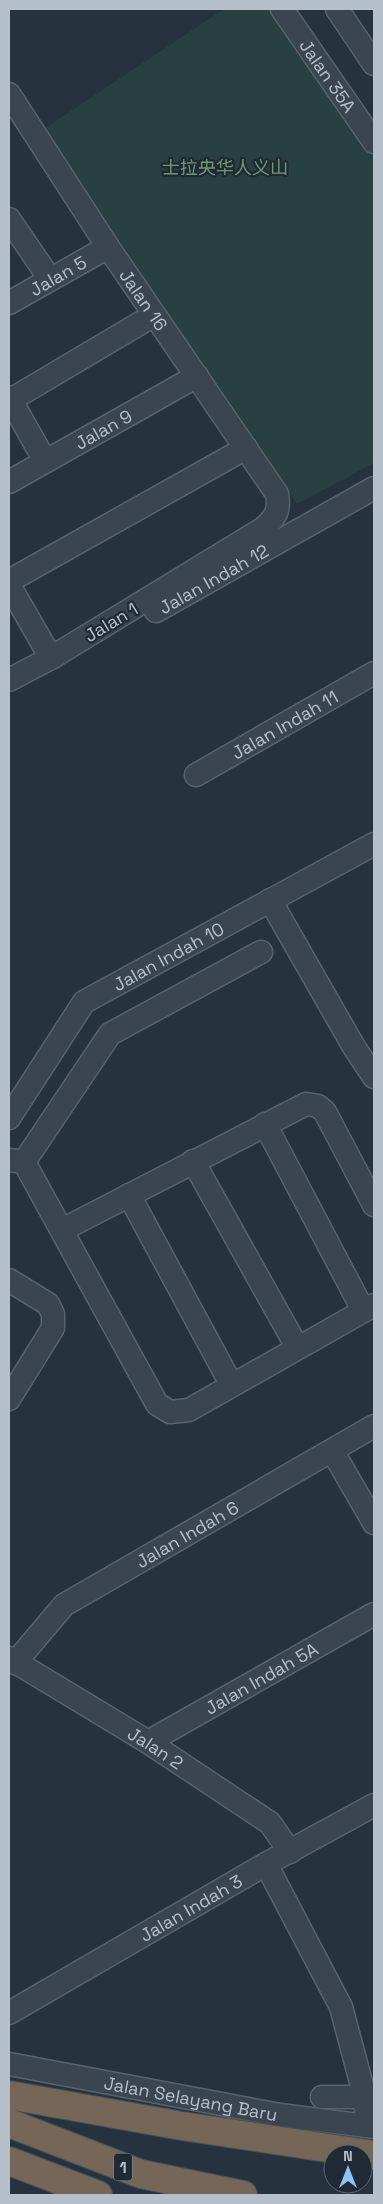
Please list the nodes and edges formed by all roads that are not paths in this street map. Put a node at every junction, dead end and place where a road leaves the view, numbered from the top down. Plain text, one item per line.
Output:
1 (282, 9) edge
2 (337, 9) edge
3 (374, 64) edge
4 (9, 94) edge
5 (374, 142) edge
6 (9, 219) edge
7 (108, 247) junction
8 (50, 280) junction
9 (9, 303) edge
10 (154, 315) junction
11 (197, 376) junction
12 (9, 400) edge
13 (246, 448) junction
14 (45, 461) junction
15 (9, 482) edge
16 (374, 488) edge
17 (279, 505) joint
18 (9, 581) edge
19 (9, 586) edge
20 (51, 658) junction
21 (374, 673) edge
22 (9, 680) edge
23 (196, 774) dead end
24 (374, 844) edge
25 (270, 900) junction
26 (261, 952) dead end
27 (374, 1077) edge
28 (9, 1118) edge
29 (265, 1124) junction
30 (16, 1161) edge
31 (193, 1161) junction
32 (129, 1195) junction
33 (374, 1205) edge
34 (62, 1230) junction
35 (9, 1280) edge
36 (369, 1308) edge
37 (297, 1347) junction
38 (231, 1384) junction
39 (9, 1399) edge
40 (374, 1426) edge
41 (332, 1452) junction
42 (374, 1523) edge
43 (374, 1614) edge
44 (12, 1661) edge
45 (148, 1742) junction
46 (374, 1805) edge
47 (290, 1852) junction
48 (266, 1864) junction
49 (9, 2013) edge
50 (9, 2064) edge
51 (9, 2095) edge
52 (322, 2096) dead end
53 (365, 2097) junction
54 (9, 2122) edge
55 (371, 2127) edge
56 (374, 2155) edge
57 (9, 2161) edge
58 (98, 2195) edge
59 (243, 2195) edge

1 - 5 street, Jalan 35A
2 - 3 street
4 - 7 street, Jalan 16
6 - 8 street
7 - 8 street, Jalan 5
7 - 10 street, Jalan 16
8 - 9 street, Jalan 5
10 - 11 street, Jalan 16
10 - 12 street
11 - 13 street, Jalan 16
11 - 14 street, Jalan 9
12 - 14 street
13 - 17 street, Jalan 16
13 - 18 street
14 - 15 street, Jalan 9
16 - 20 street, Jalan Indah 12
17 - 20 street, Jalan 1
19 - 20 street
20 - 22 street, Jalan 1
21 - 23 street, Jalan Indah 11
24 - 25 street, Jalan Indah 10
25 - 27 street
25 - 28 street, Jalan Indah 10
26 - 30 street
29 - 31 street
29 - 33 street
29 - 36 street
30 - 34 street
31 - 32 street
31 - 37 street
32 - 34 street
32 - 38 street
34 - 38 street
35 - 39 street
36 - 37 street
37 - 38 street
40 - 41 street, Jalan Indah 6
41 - 42 street
41 - 44 street, Jalan Indah 6
43 - 45 street, Jalan Indah 5A
44 - 45 street, Jalan 2
45 - 47 street, Jalan 2
46 - 47 street, Jalan Indah 3
47 - 48 street, Jalan Indah 3
48 - 49 street, Jalan Indah 3
48 - 53 street
50 - 55 street, Jalan Selayang Baru
51 - 56 highway
52 - 53 street
53 - 55 street
54 - 59 highway, 1
57 - 58 highway, 1

